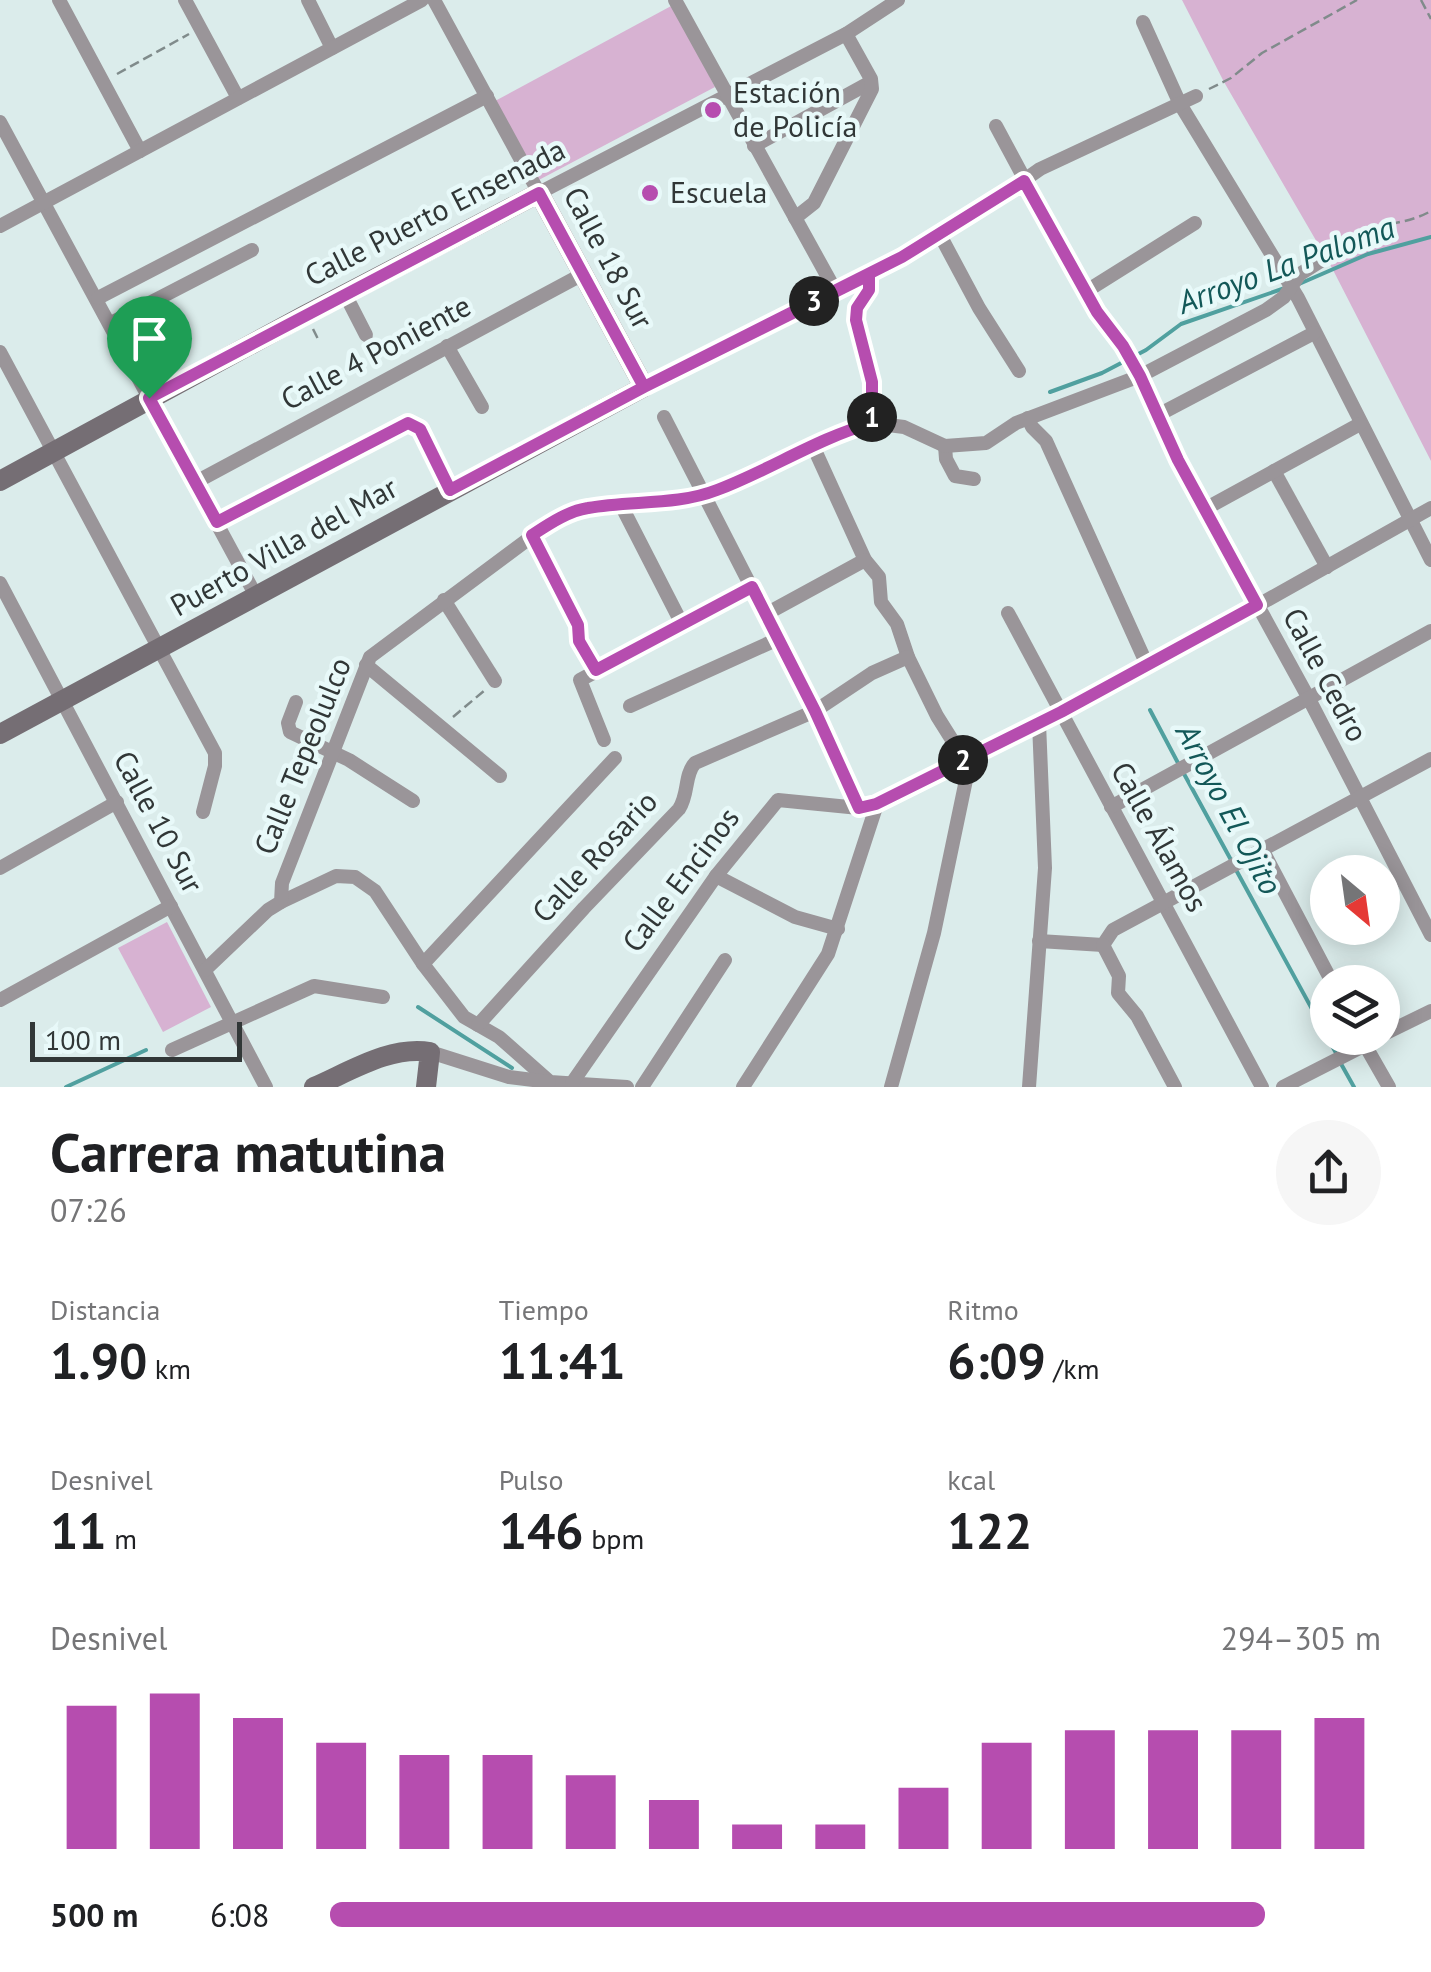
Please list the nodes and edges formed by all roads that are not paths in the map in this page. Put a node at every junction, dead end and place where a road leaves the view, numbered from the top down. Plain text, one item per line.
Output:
1 (59, 0) edge
2 (185, 0) edge
3 (308, 0) edge
4 (422, 0) edge
5 (434, 0) edge
6 (695, 0) edge
7 (898, 0) edge
8 (678, 4) edge
9 (1143, 22) dead end
10 (846, 34) junction
11 (332, 48) junction
12 (872, 82) junction
13 (488, 96) junction
14 (728, 96) junction
15 (1196, 96) road end
16 (238, 98) junction
17 (1180, 104) junction
18 (0, 122) edge
19 (996, 126) dead end
20 (754, 146) junction
21 (140, 150) junction
22 (1024, 181) junction
23 (539, 193) junction
24 (44, 202) junction
25 (795, 218) junction
26 (1195, 222) dead end
27 (0, 226) edge
28 (940, 235) junction
29 (252, 250) dead end
30 (1327, 257) road end
31 (583, 274) junction
32 (1291, 287) junction
33 (835, 290) junction
34 (1085, 292) junction
35 (344, 294) junction
36 (98, 298) junction
37 (111, 323) junction
38 (1314, 333) junction
39 (366, 335) dead end
40 (447, 346) junction
41 (0, 352) edge
42 (1020, 371) dead end
43 (1140, 376) junction
44 (644, 387) junction
45 (149, 398) junction
46 (482, 407) dead end
47 (1158, 414) junction
48 (664, 417) dead end
49 (1028, 418) junction
50 (1360, 424) junction
51 (813, 446) junction
52 (945, 446) junction
53 (54, 451) junction
54 (1274, 472) junction
55 (974, 479) dead end
56 (0, 481) edge
57 (196, 482) junction
58 (450, 490) junction
59 (705, 494) junction
60 (621, 505) junction
61 (1205, 508) junction
62 (1431, 508) edge
63 (1410, 519) junction
64 (217, 522) junction
65 (532, 535) junction
66 (866, 560) junction
67 (1431, 560) edge
68 (1327, 567) junction
69 (0, 583) edge
70 (752, 587) junction
71 (256, 596) junction
72 (4, 600) edge
73 (444, 600) junction
74 (1257, 605) junction
75 (1008, 613) dead end
76 (766, 614) junction
77 (683, 626) junction
78 (1431, 631) edge
79 (778, 639) junction
80 (160, 648) junction
81 (908, 656) junction
82 (366, 665) junction
83 (1148, 666) junction
84 (596, 670) junction
85 (495, 680) road end
86 (1308, 698) junction
87 (64, 701) junction
88 (296, 702) dead end
89 (630, 706) dead end
90 (815, 711) junction
91 (1061, 712) junction
92 (1039, 724) junction
93 (0, 734) edge
94 (604, 740) dead end
95 (333, 751) junction
96 (615, 758) dead end
97 (968, 758) junction
98 (1431, 759) edge
99 (500, 776) dead end
100 (1358, 798) junction
101 (413, 801) dead end
102 (117, 802) junction
103 (876, 804) junction
104 (1111, 807) junction
105 (859, 808) junction
106 (203, 812) dead end
107 (1262, 849) junction
108 (0, 868) edge
109 (716, 876) junction
110 (1164, 901) junction
111 (281, 902) junction
112 (171, 906) junction
113 (838, 929) junction
114 (1431, 934) edge
115 (1040, 941) junction
116 (1103, 945) junction
117 (725, 960) dead end
118 (422, 964) junction
119 (1323, 965) edge
120 (205, 970) junction
121 (383, 996) dead end
122 (0, 1000) edge
123 (1431, 1010) edge
124 (233, 1020) junction
125 (1400, 1025) edge
126 (478, 1026) junction
127 (172, 1050) dead end
128 (430, 1052) junction
129 (1342, 1055) edge
130 (1377, 1055) edge
131 (572, 1083) junction
132 (549, 1084) edge
133 (319, 1086) edge
134 (266, 1087) edge
135 (426, 1087) edge
136 (627, 1087) edge
137 (642, 1087) edge
138 (742, 1087) edge
139 (891, 1087) edge
140 (1029, 1087) edge
141 (1174, 1087) edge
142 (1262, 1087) edge
143 (1283, 1087) edge
144 (1388, 1087) edge

1 - 21 street
2 - 16 street
3 - 11 street
4 - 11 street
5 - 13 street, Calle 18 Sur
6 - 8 street
7 - 10 street, Calle Puerto Ensenada
8 - 14 street
9 - 17 street
10 - 12 street
10 - 14 street, Calle Puerto Ensenada
11 - 16 street
12 - 20 street
12 - 25 street
13 - 23 street, Calle 18 Sur
13 - 36 street
14 - 20 street
14 - 23 street, Calle Puerto Ensenada
15 - 17 street, Puerto Villa del Mar
16 - 21 street
17 - 22 street, Puerto Villa del Mar
17 - 32 street
18 - 24 street
19 - 22 street, Calle Cedro
20 - 25 street
21 - 24 street
22 - 28 street, Puerto Villa del Mar
22 - 34 street, Calle Cedro
23 - 31 street, Calle 18 Sur
23 - 35 street, Calle Puerto Ensenada
24 - 27 street
24 - 36 street
25 - 33 street
26 - 34 street
28 - 33 street, Puerto Villa del Mar
28 - 42 street
29 - 37 street
30 - 32 street
31 - 40 street, Calle 4 Poniente
31 - 44 street, Calle 18 Sur
32 - 38 street
32 - 43 street
33 - 44 street, Puerto Villa del Mar
34 - 43 street, Calle Cedro
35 - 39 street
35 - 45 street, Calle Puerto Ensenada
36 - 37 street
37 - 45 street
38 - 47 street
38 - 50 street
40 - 46 street
40 - 57 street, Calle 4 Poniente
41 - 53 street
43 - 47 street, Calle Cedro
43 - 49 street
44 - 58 street, Puerto Villa del Mar
45 - 53 street, Calle Puerto Ensenada
45 - 57 street
47 - 61 street, Calle Cedro
48 - 59 street
49 - 52 street
49 - 83 street
50 - 54 street
50 - 63 street
51 - 52 street, Calle Tepeolulco
51 - 59 street, Calle Tepeolulco
51 - 66 street
52 - 55 street
53 - 56 street, Calle Puerto Ensenada
53 - 80 street
54 - 61 street
54 - 68 street
57 - 64 street
58 - 64 street
58 - 71 street, Puerto Villa del Mar
59 - 60 street, Calle Tepeolulco
59 - 70 street
60 - 65 street, Calle Tepeolulco
60 - 77 street
61 - 74 street, Calle Cedro
62 - 63 street, Calle Encinos
63 - 67 street
63 - 68 street, Calle Encinos
64 - 71 street
65 - 73 street, Calle Tepeolulco
65 - 84 street
66 - 76 street
66 - 81 street
68 - 74 street, Calle Encinos
69 - 72 street, Calle 10 Sur
70 - 76 street
70 - 77 street
71 - 80 street, Puerto Villa del Mar
72 - 87 street, Calle 10 Sur
73 - 82 street, Calle Tepeolulco
73 - 85 street
74 - 83 street, Calle Encinos
74 - 86 street, Calle Cedro
75 - 91 street, Calle Álamos
76 - 79 street
77 - 84 street
78 - 86 street
79 - 89 street
79 - 90 street
80 - 87 street, Puerto Villa del Mar
80 - 106 street
81 - 90 street, Calle Rosario
81 - 97 street
82 - 95 street, Calle Tepeolulco
82 - 99 street
83 - 91 street, Calle Encinos
84 - 94 street
86 - 100 street, Calle Cedro
86 - 104 street
87 - 93 street, Puerto Villa del Mar
87 - 102 street, Calle 10 Sur
88 - 95 street
90 - 105 street
90 - 126 street, Calle Rosario
91 - 92 street, Calle Encinos
91 - 104 street, Calle Álamos
92 - 97 street, Calle Encinos
92 - 115 street
95 - 101 street
95 - 111 street, Calle Tepeolulco
96 - 118 street
97 - 103 street, Calle Encinos
97 - 139 street
98 - 100 street
100 - 107 street
100 - 114 street, Calle Cedro
102 - 108 street
102 - 112 street, Calle 10 Sur
103 - 105 street, Calle Encinos
103 - 113 street
104 - 110 street, Calle Álamos
105 - 109 street, Calle Encinos
107 - 110 street
107 - 119 street
109 - 113 street
109 - 131 street, Calle Encinos
110 - 116 street
110 - 142 street, Calle Álamos
111 - 118 street
111 - 120 street, Calle Tepeolulco
112 - 120 street, Calle 10 Sur
112 - 122 street
113 - 138 street
115 - 116 street
115 - 140 street
116 - 141 street
117 - 137 street
118 - 126 street
120 - 124 street, Calle 10 Sur
121 - 124 street
123 - 125 street
124 - 127 street
124 - 134 street, Calle 10 Sur
126 - 132 street
128 - 132 street
128 - 133 street
128 - 135 street
129 - 143 street
130 - 144 street
131 - 132 street
131 - 136 street

